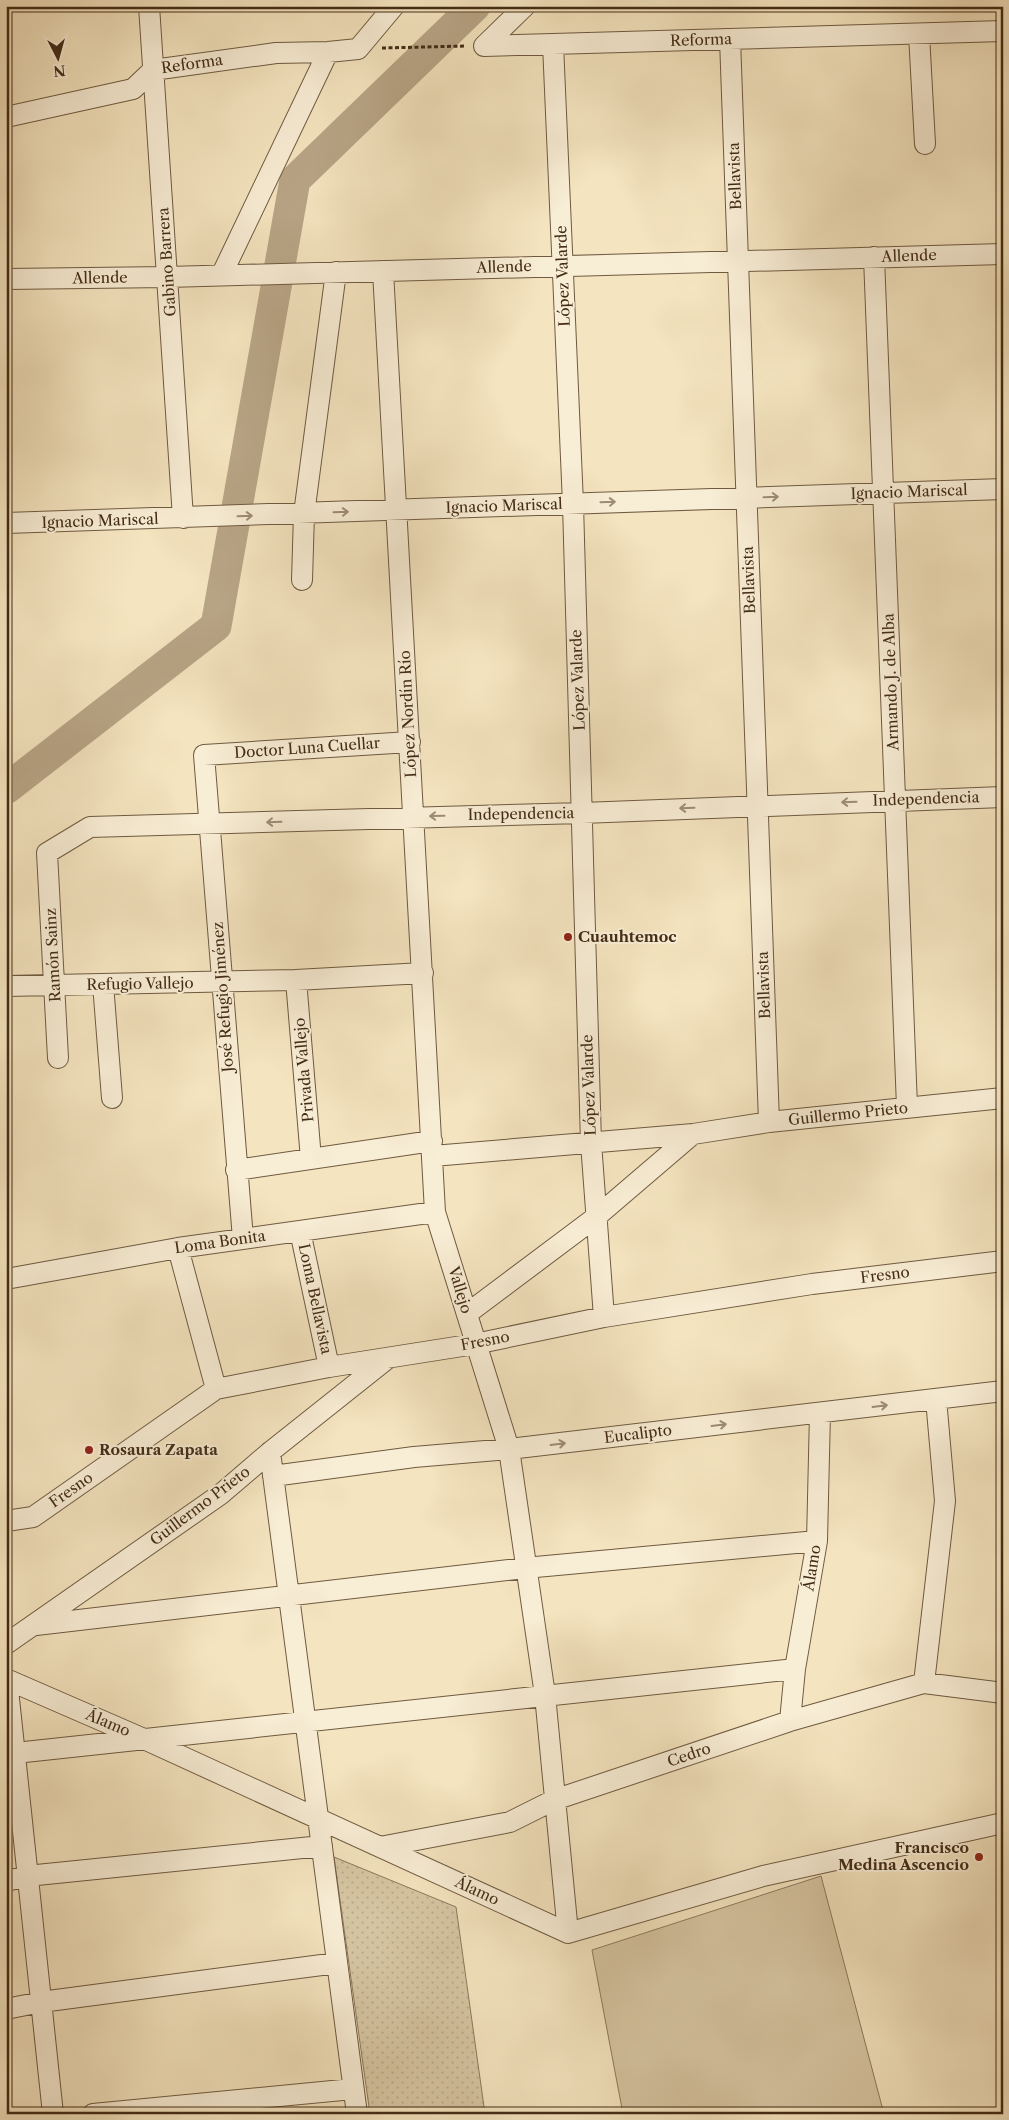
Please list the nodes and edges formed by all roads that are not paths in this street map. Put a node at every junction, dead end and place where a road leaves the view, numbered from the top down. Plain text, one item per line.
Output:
1 (149, 6) edge
2 (394, 6) edge
3 (525, 6) edge
4 (1003, 32) edge
5 (919, 34) junction
6 (730, 39) junction
7 (553, 44) junction
8 (328, 52) junction
9 (153, 70) junction
10 (6, 117) edge
11 (925, 144) dead end
12 (1003, 254) edge
13 (874, 258) junction
14 (738, 261) junction
15 (562, 266) junction
16 (383, 270) junction
17 (330, 272) junction
18 (229, 274) junction
19 (168, 277) junction
20 (6, 279) edge
21 (1003, 489) edge
22 (884, 493) junction
23 (746, 497) junction
24 (573, 504) junction
25 (396, 510) junction
26 (298, 514) junction
27 (190, 518) junction
28 (6, 524) edge
29 (302, 580) dead end
30 (410, 742) junction
31 (204, 755) joint
32 (1003, 797) edge
33 (895, 800) junction
34 (757, 805) junction
35 (582, 813) junction
36 (414, 817) junction
37 (210, 825) junction
38 (47, 853) joint
39 (423, 973) junction
40 (296, 980) junction
41 (221, 982) junction
42 (103, 984) junction
43 (54, 985) junction
44 (6, 986) edge
45 (58, 1058) dead end
46 (112, 1098) dead end
47 (1003, 1098) edge
48 (907, 1108) junction
49 (769, 1122) junction
50 (693, 1134) junction
51 (591, 1143) junction
52 (432, 1149) junction
53 (311, 1159) junction
54 (236, 1170) junction
55 (435, 1212) junction
56 (596, 1217) junction
57 (300, 1230) junction
58 (243, 1239) junction
59 (178, 1248) junction
60 (1003, 1261) edge
61 (6, 1279) edge
62 (468, 1313) junction
63 (604, 1316) junction
64 (475, 1344) junction
65 (387, 1358) junction
66 (329, 1367) junction
67 (216, 1389) junction
68 (1003, 1391) edge
69 (936, 1399) junction
70 (820, 1413) junction
71 (509, 1449) junction
72 (270, 1452) junction
73 (273, 1476) junction
74 (6, 1521) edge
75 (817, 1541) junction
76 (525, 1568) junction
77 (289, 1597) junction
78 (36, 1625) junction
79 (6, 1644) edge
80 (795, 1669) junction
81 (6, 1680) edge
82 (924, 1683) junction
83 (1003, 1692) edge
84 (546, 1695) junction
85 (305, 1721) junction
86 (790, 1721) junction
87 (144, 1739) junction
88 (10, 1753) edge
89 (554, 1800) junction
90 (318, 1821) junction
91 (1003, 1823) edge
92 (969, 1829) junction
93 (1003, 1838) edge
94 (322, 1846) junction
95 (380, 1846) junction
96 (28, 1876) junction
97 (6, 1881) edge
98 (568, 1933) junction
99 (337, 1963) junction
100 (41, 2002) junction
101 (6, 2009) edge
102 (353, 2089) junction
103 (52, 2114) edge
104 (93, 2114) edge
105 (357, 2114) edge

1 - 9 street, Gabino Barrera
2 - 8 street, Reforma
3 - 7 street, Reforma
4 - 5 street, Reforma
5 - 6 street, Reforma
5 - 11 street
6 - 7 street, Reforma
6 - 14 street, Bellavista
7 - 15 street, López Valarde
8 - 9 street, Reforma
8 - 18 street
9 - 10 street, Reforma
9 - 19 street, Gabino Barrera
12 - 13 street, Allende
13 - 14 street, Allende
13 - 22 street, Armando J. de Alba
14 - 15 street, Allende
14 - 23 street, Bellavista
15 - 16 street, Allende
15 - 24 street, López Valarde
16 - 17 street, Allende
16 - 25 street, López Nordín Río
17 - 18 street, Allende
17 - 26 street
18 - 19 street, Allende
19 - 20 street, Allende
19 - 27 street, Gabino Barrera
21 - 22 street, Ignacio Mariscal
23 -> 22 street, Ignacio Mariscal
22 - 33 street, Armando J. de Alba
24 -> 23 street, Ignacio Mariscal
23 - 34 street, Bellavista
24 - 25 street, Ignacio Mariscal
24 - 35 street, López Valarde
26 -> 25 street, Ignacio Mariscal
25 - 30 street, López Nordín Río
27 -> 26 street, Ignacio Mariscal
26 - 29 street
27 - 28 street, Ignacio Mariscal
30 - 31 street, Doctor Luna Cuellar
30 - 36 street, López Nordín Río
31 - 37 street, José Refugio Jiménez
32 - 33 street, Independencia
33 -> 34 street, Independencia
33 - 48 street, Armando J. de Alba
34 -> 35 street, Independencia
34 - 49 street, Bellavista
35 -> 36 street, Independencia
35 - 51 street, López Valarde
36 -> 37 street, Independencia
36 - 39 street, López Nordín Río
37 - 38 street, Independencia
37 - 41 street, José Refugio Jiménez
38 - 43 street, Ramón Sainz
39 - 40 street, Refugio Vallejo
39 - 52 street, López Nordín Río
40 - 41 street, Refugio Vallejo
40 - 53 street, Privada Vallejo
41 - 42 street, Refugio Vallejo
41 - 54 street, José Refugio Jiménez
42 - 43 street, Refugio Vallejo
42 - 46 street
43 - 44 street, Refugio Vallejo
43 - 45 street, Ramón Sainz
47 - 48 street, Guillermo Prieto
48 - 49 street, Guillermo Prieto
49 - 50 street, Guillermo Prieto
50 - 51 street, Guillermo Prieto
50 - 56 street
51 - 52 street, Guillermo Prieto
51 - 56 street, López Valarde
52 - 53 street, Guillermo Prieto
52 - 55 street, Vallejo
53 - 54 street, Guillermo Prieto
54 - 58 street, José Refugio Jiménez
55 - 57 street, Loma Bonita
55 - 62 street, Vallejo
56 - 62 street
56 - 63 street, López Valarde
57 - 58 street, Loma Bonita
57 - 66 street, Loma Bellavista
58 - 59 street, Loma Bonita
59 - 61 street, Loma Bonita
59 - 67 street
60 - 63 street, Fresno
62 - 64 street, Vallejo
63 - 64 street, Fresno
64 - 65 street, Fresno
64 - 71 street, Vallejo
65 - 66 street, Fresno
65 - 72 street, Guillermo Prieto
66 - 67 street, Fresno
67 - 74 street, Fresno
68 - 69 street, Eucalipto
70 -> 69 street, Eucalipto
69 - 82 street
71 -> 70 street, Eucalipto
70 - 75 street, Álamo
71 - 73 street, Eucalipto
71 - 76 street, Vallejo
72 - 73 street
72 - 78 street, Guillermo Prieto
73 - 77 street
75 - 76 street
75 - 80 street, Álamo
76 - 77 street
76 - 84 street, Vallejo
77 - 78 street
77 - 85 street
78 - 79 street, Guillermo Prieto
80 - 84 street
80 - 86 street, Álamo
81 - 87 street, Álamo
81 - 88 street
82 - 83 street, Cedro
82 - 86 street, Cedro
84 - 85 street
84 - 89 street, Vallejo
85 - 87 street
85 - 90 street
86 - 89 street, Cedro
87 - 88 street
87 - 90 street, Álamo
88 - 96 street
89 - 95 street, Cedro
89 - 98 street, Vallejo
90 - 94 street
90 - 95 street, Álamo
91 - 92 street
92 - 93 street
92 - 98 street
94 - 96 street
94 - 99 street
95 - 98 street, Álamo
96 - 97 street
96 - 100 street
99 - 100 street
99 - 102 street
100 - 101 street
100 - 103 street
102 - 104 street
102 - 105 street

